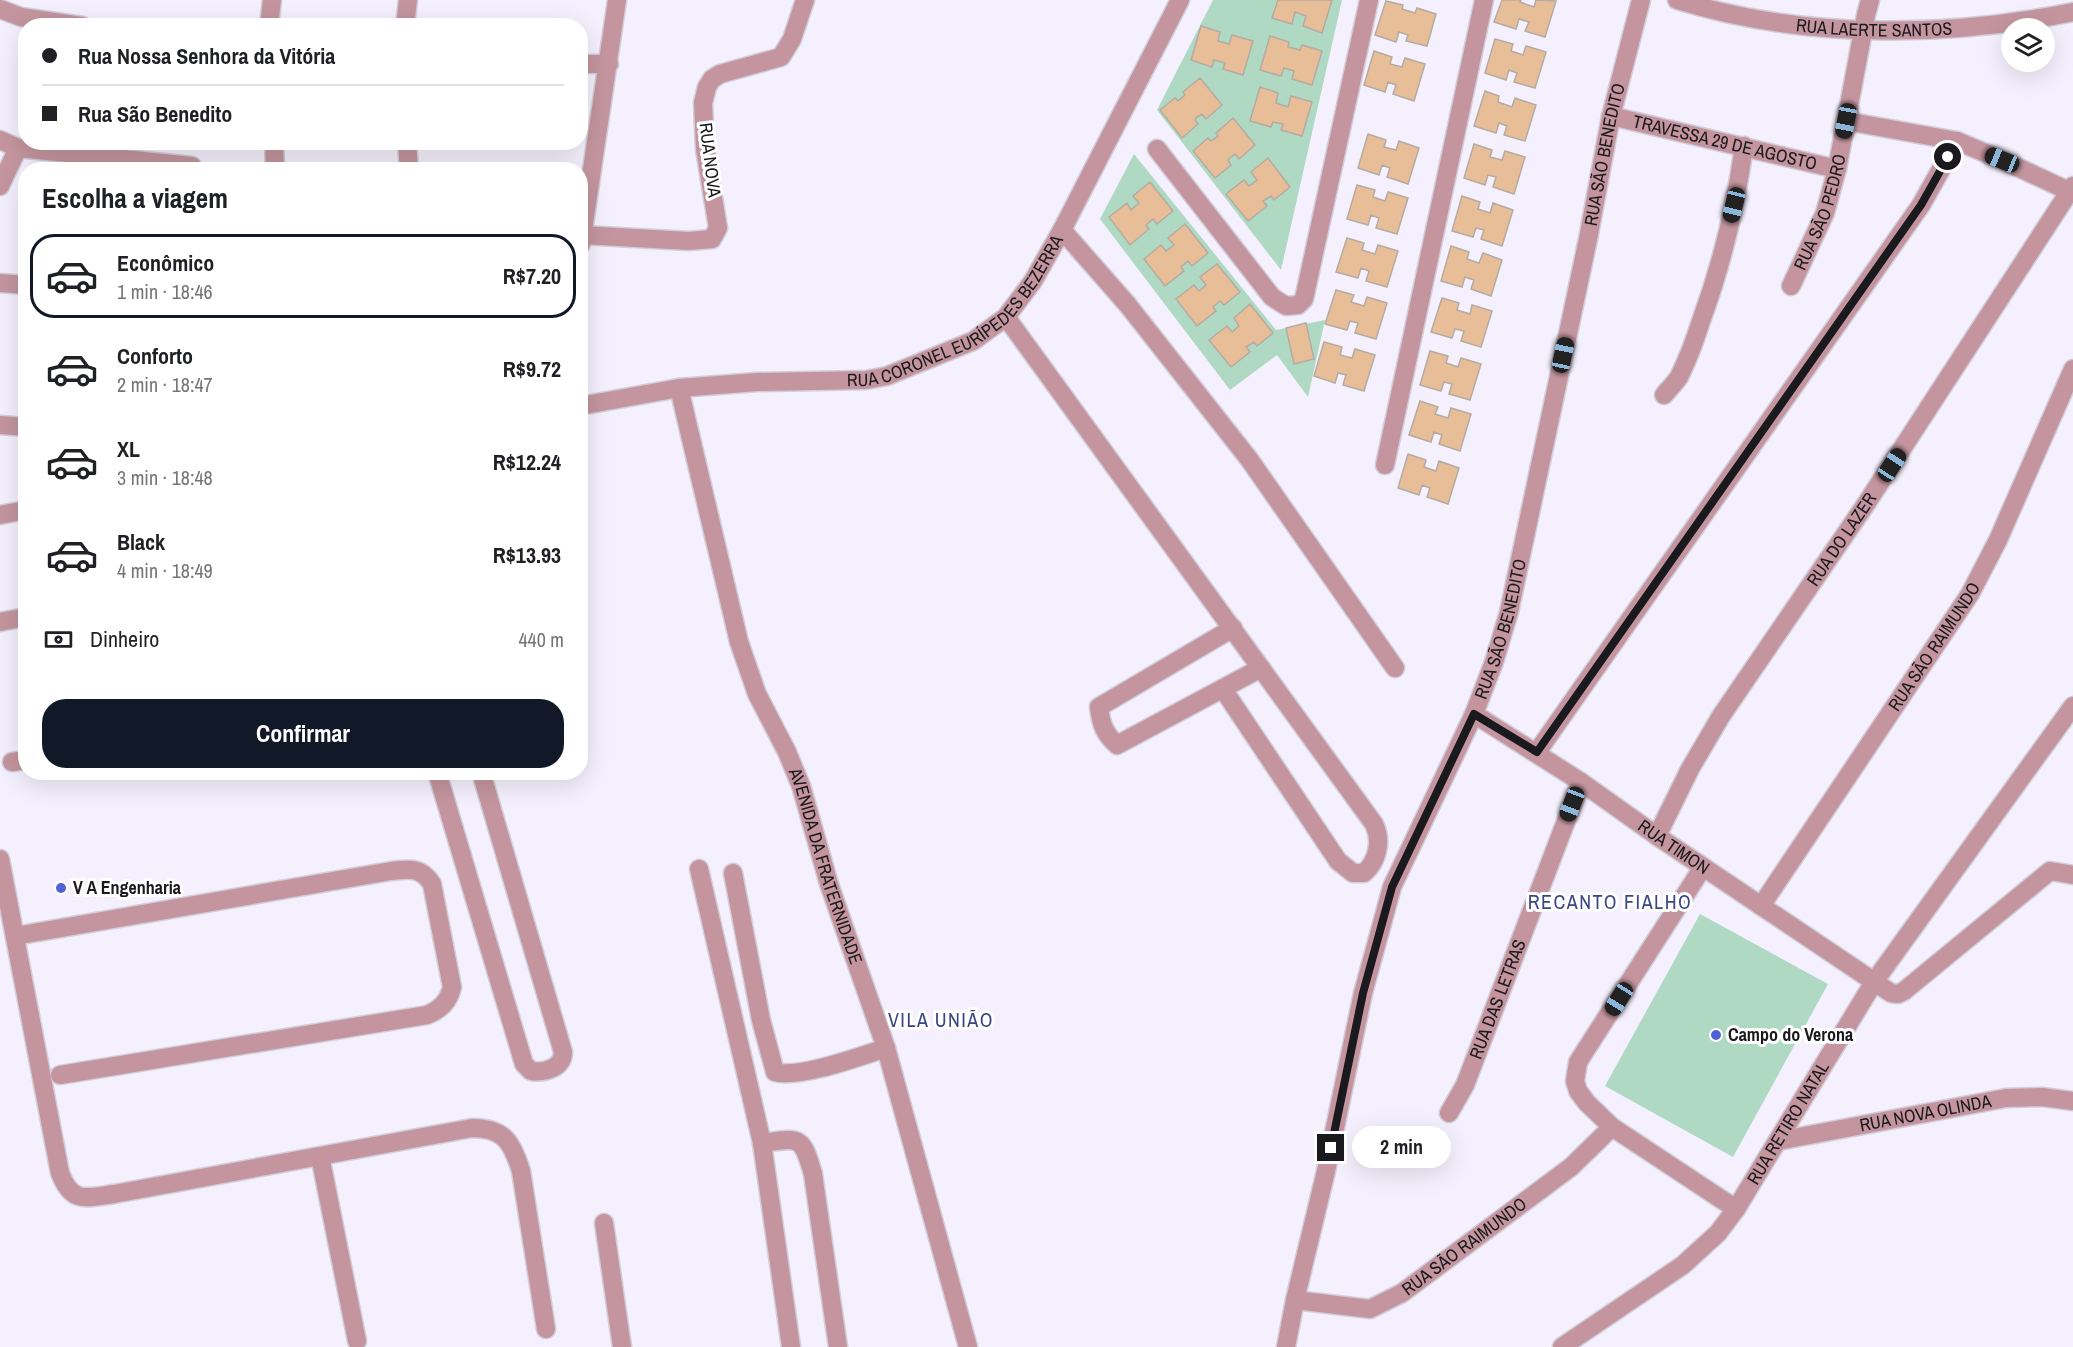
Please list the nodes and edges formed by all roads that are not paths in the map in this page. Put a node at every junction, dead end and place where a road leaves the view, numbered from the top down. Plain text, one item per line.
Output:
1 (272, 0) edge
2 (408, 0) edge
3 (617, 0) edge
4 (805, 0) edge
5 (1180, 0) edge
6 (1369, 0) edge
7 (1484, 0) edge
8 (1641, 0) edge
9 (1677, 0) edge
10 (1870, 0) edge
11 (0, 9) edge
12 (2073, 12) edge
13 (28, 18) edge
14 (270, 18) edge
15 (406, 18) edge
16 (1863, 30) junction
17 (588, 64) edge
18 (609, 64) junction
19 (1611, 116) junction
20 (1846, 121) junction
21 (0, 140) edge
22 (1957, 141) junction
23 (1744, 146) junction
24 (18, 148) joint
25 (1157, 149) dead end
26 (37, 150) edge
27 (153, 162) edge
28 (1837, 169) junction
29 (0, 186) edge
30 (2071, 190) edge
31 (588, 196) edge
32 (1062, 230) junction
33 (588, 240) edge
34 (0, 283) edge
35 (18, 284) edge
36 (1791, 286) dead end
37 (1005, 317) junction
38 (2073, 369) edge
39 (679, 388) junction
40 (1664, 395) dead end
41 (588, 405) edge
42 (0, 425) edge
43 (18, 427) edge
44 (1385, 465) dead end
45 (18, 512) edge
46 (0, 515) edge
47 (18, 619) edge
48 (0, 622) edge
49 (1233, 628) junction
50 (1261, 668) junction
51 (1395, 668) dead end
52 (1223, 688) junction
53 (2072, 710) edge
54 (1474, 714) junction
55 (1537, 752) junction
56 (439, 780) edge
57 (484, 780) edge
58 (1581, 782) junction
59 (1657, 837) junction
60 (0, 860) edge
61 (1703, 867) junction
62 (699, 868) dead end
63 (733, 873) dead end
64 (2073, 875) edge
65 (1761, 906) junction
66 (15, 936) junction
67 (1874, 982) junction
68 (886, 1048) junction
69 (60, 1075) dead end
70 (2073, 1101) edge
71 (1449, 1113) dead end
72 (1612, 1127) junction
73 (1778, 1140) junction
74 (762, 1143) junction
75 (320, 1156) junction
76 (1736, 1209) junction
77 (604, 1223) dead end
78 (1295, 1300) junction
79 (546, 1329) dead end
80 (357, 1341) dead end
81 (622, 1347) edge
82 (791, 1347) edge
83 (838, 1347) edge
84 (968, 1347) edge
85 (1286, 1347) edge
86 (1562, 1347) edge

1 - 14 street
2 - 15 street
3 - 18 street
4 - 33 street, RUA NOVA
5 - 32 street, RUA CORONEL EURÍPEDES BEZERRA
6 - 25 street
7 - 44 street
8 - 19 street, RUA SÃO BENEDITO
9 - 16 street, RUA LAERTE SANTOS
10 - 16 street, RUA SÃO PEDRO
11 - 13 street
12 - 16 street, RUA LAERTE SANTOS
16 - 20 street, RUA SÃO PEDRO
17 - 18 street
18 - 31 street
19 - 23 street, TRAVESSA 29 DE AGOSTO
19 - 54 street, RUA SÃO BENEDITO
20 - 22 street
20 - 28 street, RUA SÃO PEDRO
21 - 24 street
22 - 30 street
22 - 55 street
23 - 28 street, TRAVESSA 29 DE AGOSTO
23 - 40 street
24 - 29 street
26 - 27 street
28 - 36 street, RUA SÃO PEDRO
30 - 59 street, RUA DO LAZER
32 - 37 street, RUA CORONEL EURÍPEDES BEZERRA
32 - 51 street
34 - 35 street
37 - 39 street, RUA CORONEL EURÍPEDES BEZERRA
37 - 49 street
38 - 65 street, RUA SÃO RAIMUNDO
39 - 41 street, RUA CORONEL EURÍPEDES BEZERRA
39 - 68 street, AVENIDA DA FRATERNIDADE
42 - 43 street
45 - 46 street
47 - 48 street
49 - 50 street
49 - 52 street
50 - 52 street
50 - 52 street
53 - 67 street, RUA RETIRO NATAL
54 - 55 street, RUA TIMON
54 - 78 street, RUA SÃO BENEDITO
55 - 58 street, RUA TIMON
56 - 57 street
58 - 59 street, RUA TIMON
58 - 71 street, RUA DAS LETRAS
59 - 61 street, RUA TIMON
60 - 66 street
61 - 65 street, RUA TIMON
61 - 72 street
62 - 74 street
63 - 68 street
64 - 67 street, RUA TIMON
65 - 67 street, RUA TIMON
66 - 69 street
66 - 75 street
67 - 73 street, RUA RETIRO NATAL
68 - 84 street, AVENIDA DA FRATERNIDADE
70 - 73 street, RUA NOVA OLINDA
72 - 76 street
72 - 78 street, RUA SÃO RAIMUNDO
73 - 76 street, RUA RETIRO NATAL
74 - 82 street
74 - 83 street
75 - 79 street
75 - 80 street
76 - 86 street, RUA RETIRO NATAL
77 - 81 street
78 - 85 street, RUA SÃO BENEDITO

